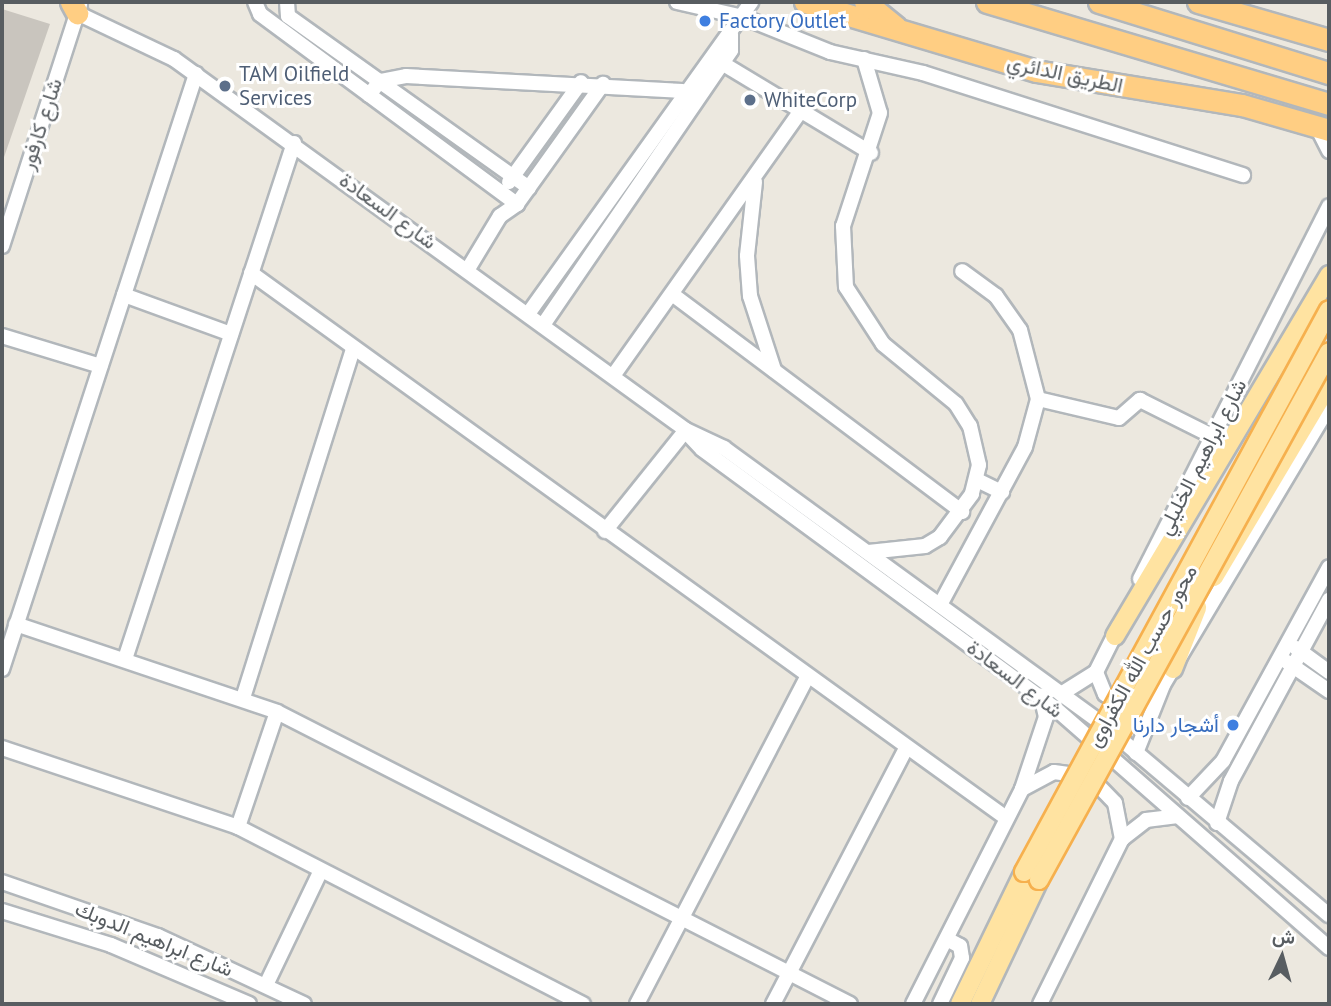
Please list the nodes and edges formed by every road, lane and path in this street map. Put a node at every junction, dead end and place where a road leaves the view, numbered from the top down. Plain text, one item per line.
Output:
1 (255, 2) edge
2 (288, 2) edge
3 (677, 2) edge
4 (751, 2) edge
5 (805, 2) edge
6 (865, 2) edge
7 (986, 2) edge
8 (1099, 2) edge
9 (1198, 2) edge
10 (76, 5) edge
11 (743, 17) junction
12 (901, 33) junction
13 (731, 34) junction
14 (1329, 40) edge
15 (863, 60) junction
16 (722, 63) junction
17 (1329, 73) edge
18 (196, 74) junction
19 (380, 81) junction
20 (581, 82) junction
21 (603, 84) junction
22 (683, 92) junction
23 (369, 96) junction
24 (1329, 104) edge
25 (801, 110) junction
26 (1323, 128) edge
27 (294, 143) junction
28 (1329, 151) edge
29 (871, 153) junction
30 (513, 175) junction
31 (1243, 175) dead end
32 (756, 177) junction
33 (529, 188) junction
34 (502, 193) junction
35 (517, 204) junction
36 (1328, 210) edge
37 (500, 216) junction
38 (2, 246) edge
39 (468, 269) junction
40 (962, 271) dead end
41 (251, 273) junction
42 (1329, 275) edge
43 (672, 294) junction
44 (124, 295) junction
45 (1321, 309) edge
46 (528, 314) junction
47 (543, 325) junction
48 (231, 334) junction
49 (2, 336) edge
50 (354, 350) junction
51 (1329, 352) edge
52 (101, 366) junction
53 (775, 372) junction
54 (613, 376) junction
55 (1329, 384) edge
56 (1038, 399) junction
57 (1329, 407) edge
58 (686, 430) junction
59 (1212, 436) junction
60 (977, 480) junction
61 (1002, 492) junction
62 (962, 512) junction
63 (605, 531) junction
64 (868, 552) junction
65 (1329, 567) edge
66 (1329, 600) edge
67 (940, 605) junction
68 (16, 624) junction
69 (1115, 636) junction
70 (1289, 642) junction
71 (1302, 652) junction
72 (1280, 657) junction
73 (125, 659) junction
74 (1294, 666) junction
75 (2, 669) edge
76 (1173, 669) junction
77 (1096, 672) junction
78 (1329, 672) edge
79 (807, 678) junction
80 (1329, 691) edge
81 (1061, 694) junction
82 (1041, 696) junction
83 (243, 698) junction
84 (1155, 702) junction
85 (277, 712) junction
86 (2, 748) edge
87 (905, 750) junction
88 (1136, 753) junction
89 (1022, 789) junction
90 (1188, 799) junction
91 (1178, 816) junction
92 (1006, 818) junction
93 (1217, 823) junction
94 (238, 827) junction
95 (1122, 839) junction
96 (321, 870) junction
97 (1032, 876) junction
98 (2, 882) edge
99 (2, 911) edge
100 (1329, 915) edge
101 (681, 921) junction
102 (947, 939) junction
103 (1329, 948) edge
104 (789, 975) junction
105 (266, 985) junction
106 (249, 1004) edge
107 (304, 1004) edge
108 (583, 1004) edge
109 (638, 1004) edge
110 (774, 1004) edge
111 (850, 1004) edge
112 (913, 1004) edge
113 (940, 1004) edge
114 (960, 1004) edge
115 (981, 1004) edge
116 (1040, 1004) edge

1 - 23 street
2 - 19 street
3 - 11 street
4 - 11 street
5 - 12 highway, الطريق الدائري
6 - 12 highway
7 - 24 highway, الطريق الدائري
8 - 17 highway
9 - 14 highway
10 - 18 street, شارع السعادة
10 - 38 street, شارع كارفور
11 - 13 street
11 - 15 street
12 - 26 highway, الطريق الدائري
13 - 16 street
13 - 22 street
15 - 29 street
15 - 31 street
16 - 25 street
16 - 47 street
18 - 27 street, شارع السعادة
18 - 44 street
19 - 20 street
19 - 23 street
19 - 30 street
20 - 21 street
20 - 30 street
21 - 22 street
21 - 33 street
22 - 46 street
23 - 34 street
25 - 29 street
25 - 32 street
26 - 28 street
27 - 39 street, شارع السعادة
27 - 41 street
29 - 60 street
30 - 33 street
30 - 34 street
32 - 43 street
32 - 53 street
33 - 35 street
34 - 35 street
34 - 37 street
35 - 37 street
36 - 59 street, شارع ابراهيم الخليلي
37 - 39 street
39 - 46 street, شارع السعادة
40 - 56 street
41 - 48 street
41 - 50 street
42 - 45 main road
43 - 53 street
43 - 54 street
44 - 48 street
44 - 52 street
45 - 69 main road
45 - 97 main road, محور حسب الله الكفراوى, bridge
46 - 47 street, شارع السعادة
47 - 54 street, شارع السعادة
48 - 73 street
49 - 52 street
50 - 63 street
50 - 83 street
51 - 97 main road, محور حسب الله الكفراوى, bridge
52 - 68 street
53 - 62 street
54 - 58 street, شارع السعادة
55 - 76 main road
56 - 59 street
56 - 61 street
57 - 76 street
58 - 63 street
58 - 64 street, شارع السعادة
58 - 82 street, شارع السعادة
59 - 69 street, شارع ابراهيم الخليلي
60 - 61 street
60 - 62 street
61 - 67 street
62 - 64 street
63 - 79 street
64 - 67 street, شارع السعادة
65 - 70 street
66 - 71 street
67 - 81 street, شارع السعادة
68 - 73 street
68 - 75 street
69 - 77 street, شارع ابراهيم الخليلي
70 - 71 street
70 - 72 street
71 - 74 street
71 - 78 street
72 - 74 street
72 - 90 street
73 - 83 street
74 - 80 street
74 - 93 street
76 - 84 street
77 - 81 street
77 - 84 street
79 - 87 street
79 - 101 street
81 - 88 street, شارع السعادة
82 - 89 street
82 - 91 street, شارع السعادة
83 - 85 street
84 - 88 street
85 - 94 street
85 - 101 street
86 - 94 street
87 - 92 street
87 - 104 street
88 - 90 street, شارع السعادة
89 - 92 street
89 - 95 street
90 - 93 street, شارع السعادة
91 - 95 street
91 - 103 street, شارع السعادة
92 - 102 street
93 - 100 street, شارع السعادة
94 - 96 street
95 - 116 street
96 - 105 street
96 - 108 street
97 - 114 main road, محور حسب الله الكفراوى
97 - 115 main road, محور حسب الله الكفراوى
98 - 105 street, شارع ابراهيم الدوبك
99 - 106 street, شارع ابراهيم الدوبك
101 - 104 street
101 - 109 street
102 - 112 street
102 - 113 street
104 - 110 street
104 - 111 street
105 - 107 street, شارع ابراهيم الدوبك

